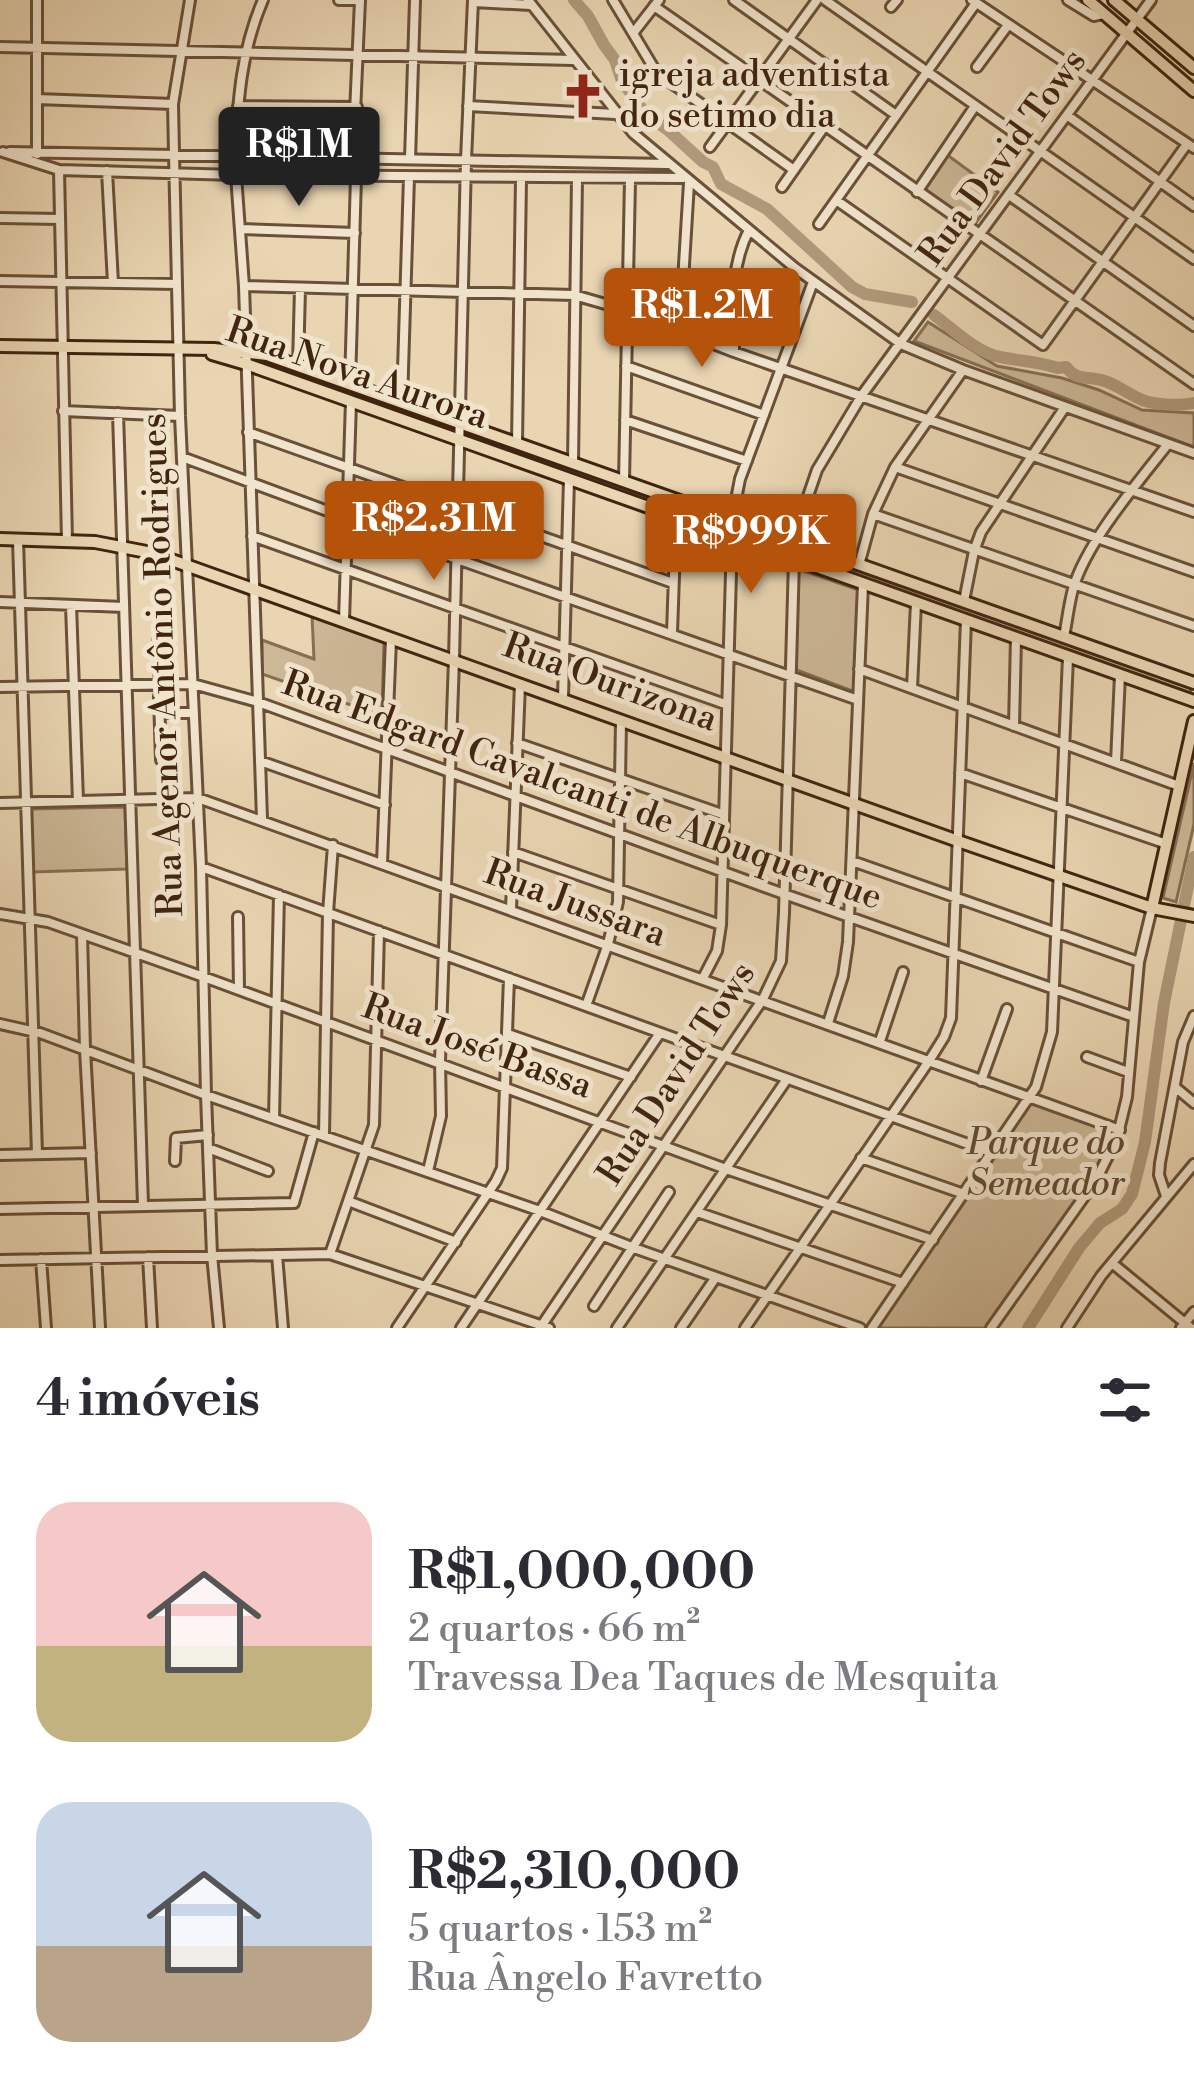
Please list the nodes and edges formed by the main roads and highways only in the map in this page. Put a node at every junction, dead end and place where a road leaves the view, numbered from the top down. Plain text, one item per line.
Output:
1 (1088, 0) edge
2 (1114, 0) edge
3 (1194, 68) edge
4 (1194, 91) edge
5 (0, 346) edge
6 (246, 357) junction
7 (0, 539) edge
8 (890, 575) junction
9 (906, 581) junction
10 (887, 592) junction
11 (902, 598) junction
12 (1194, 683) edge
13 (1194, 701) edge
14 (1194, 721) edge
15 (1148, 904) junction
16 (1194, 916) edge

1 - 4 main road
2 - 3 main road
5 - 6 main road, Rua Nova Aurora
6 - 8 main road, Rua Nova Aurora
6 - 10 main road, Rua Nova Aurora
7 - 15 main road, Rua Ourizona
8 - 9 main road, Rua Nova Aurora
8 - 10 main road
9 - 11 main road
9 - 12 main road, Rua Nova Aurora
10 - 11 main road, Rua Nova Aurora
11 - 13 main road, Rua Nova Aurora
14 - 15 main road
15 - 16 main road, Rua Ourizona

